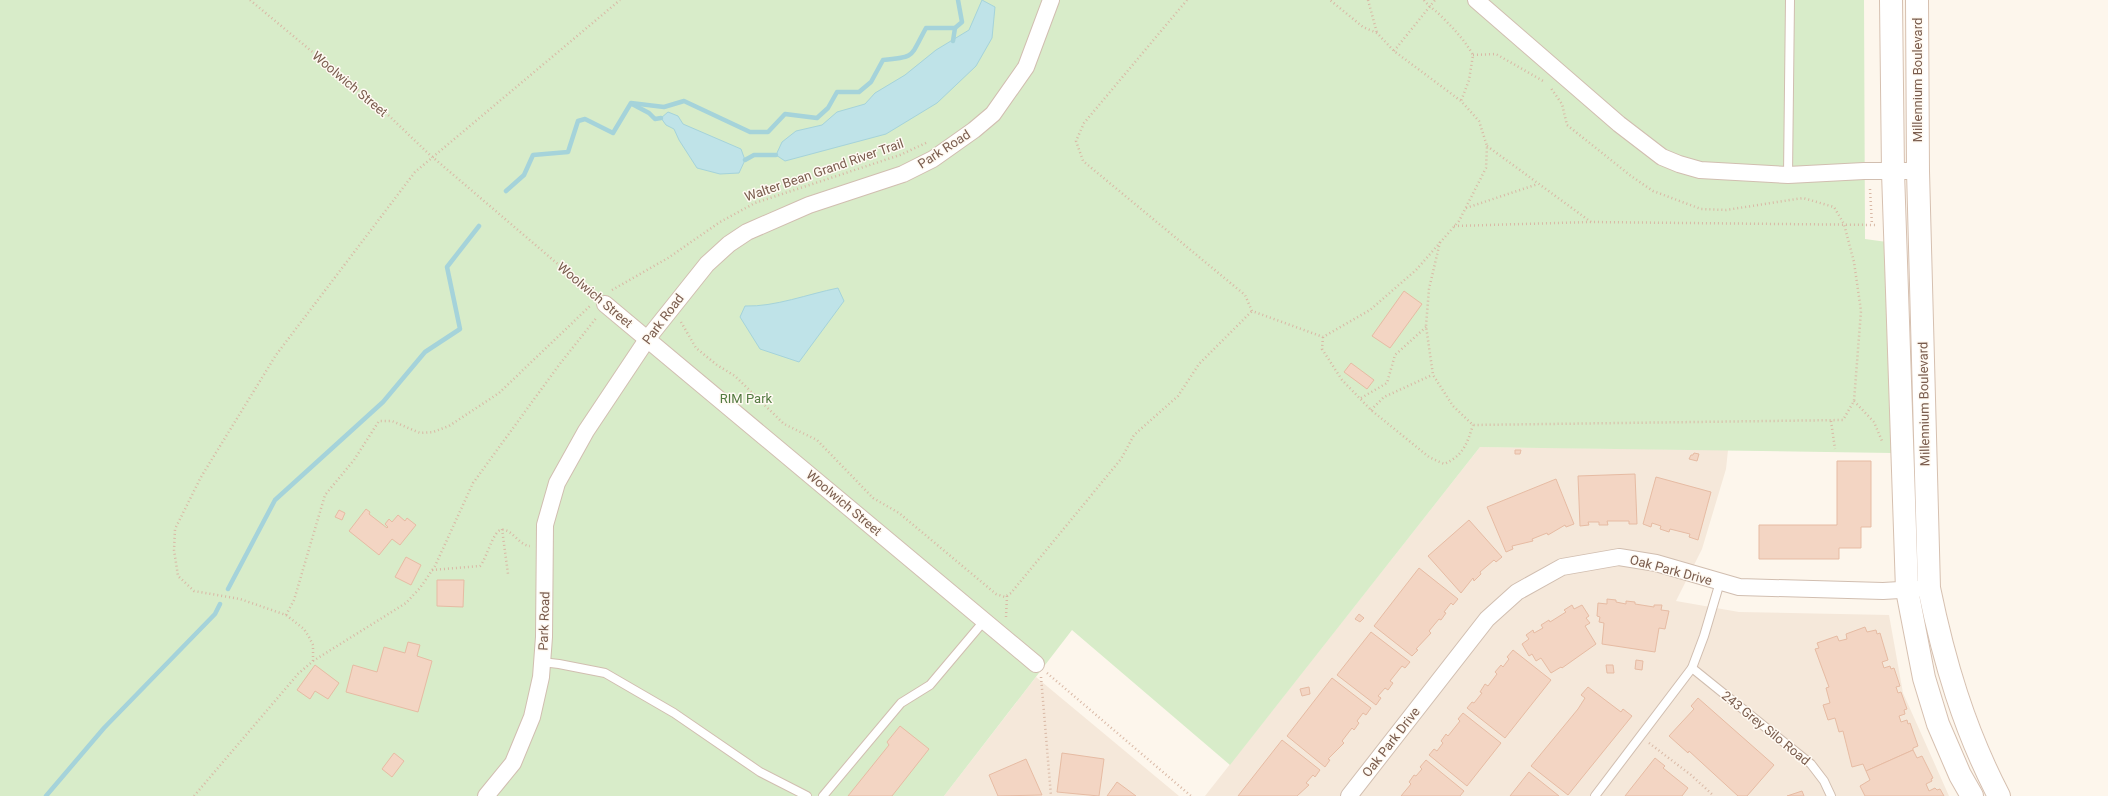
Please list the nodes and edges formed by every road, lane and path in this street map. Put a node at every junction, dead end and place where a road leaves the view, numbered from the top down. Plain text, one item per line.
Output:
1 (250, 0) edge
2 (620, 0) edge
3 (1051, 0) edge
4 (1187, 0) edge
5 (1330, 0) edge
6 (1368, 0) edge
7 (1424, 0) edge
8 (1435, 0) edge
9 (1476, 0) edge
10 (1790, 0) edge
11 (1891, 0) edge
12 (1917, 0) edge
13 (1429, 7) junction
14 (1377, 33) junction
15 (1394, 50) junction
16 (1461, 101) junction
17 (932, 140) dead end
18 (1487, 146) junction
19 (433, 158) junction
20 (1918, 171) junction
21 (1892, 172) junction
22 (1788, 175) junction
23 (1538, 183) junction
24 (1870, 189) dead end
25 (1834, 207) dead end
26 (1466, 208) junction
27 (1591, 222) junction
28 (1844, 224) junction
29 (1872, 225) junction
30 (1454, 226) junction
31 (1880, 226) dead end
32 (1440, 242) junction
33 (602, 301) junction
34 (668, 312) junction
35 (1252, 312) junction
36 (1426, 326) junction
37 (1323, 337) junction
38 (648, 338) junction
39 (1432, 375) junction
40 (1361, 398) junction
41 (1854, 402) junction
42 (1371, 410) junction
43 (1831, 421) junction
44 (1473, 425) junction
45 (1884, 445) dead end
46 (1835, 449) dead end
47 (502, 529) junction
48 (545, 547) junction
49 (432, 570) junction
50 (508, 574) dead end
51 (1720, 582) junction
52 (1929, 588) junction
53 (1907, 590) junction
54 (286, 615) junction
55 (984, 621) junction
56 (313, 661) junction
57 (542, 662) junction
58 (1038, 665) junction
59 (1692, 668) junction
60 (1640, 736) junction
61 (194, 796) edge
62 (486, 796) edge
63 (807, 796) edge
64 (823, 796) edge
65 (1051, 796) edge
66 (1191, 796) edge
67 (1349, 796) edge
68 (1595, 796) edge
69 (1714, 796) edge
70 (1831, 796) edge
71 (1972, 796) edge
72 (1999, 796) edge

1 - 19 path, Woolwich Street
2 - 19 path
3 - 34 street, Park Road
4 - 35 path
5 - 14 path
6 - 14 path
7 - 13 path
8 - 13 path
9 - 22 street
10 - 22 lane
11 - 21 street, Millennium Boulevard
12 - 20 street, Millennium Boulevard
13 - 15 path
13 - 16 path
14 - 15 path
15 - 16 path
16 - 18 path
17 - 33 path, Walter Bean Grand River Trail
18 - 23 path
18 - 26 path
19 - 33 path, Woolwich Street
19 - 54 path
20 - 21 street
20 - 52 street, Millennium Boulevard
21 - 22 street
21 - 53 street, Millennium Boulevard
23 - 26 path
23 - 27 path
24 - 29 path
25 - 28 path
26 - 30 path
27 - 28 path
27 - 30 path
28 - 29 path
28 - 41 path
29 - 31 path
30 - 32 path
32 - 36 path
32 - 37 path
33 - 38 street, Woolwich Street
33 - 49 path
33 - 54 path, Walter Bean Grand River Trail
34 - 35 path
34 - 38 street, Park Road
35 - 37 path
36 - 39 path
36 - 40 path
37 - 40 path
38 - 48 street, Park Road
38 - 55 street, Woolwich Street
39 - 42 path
39 - 44 path
40 - 42 path
41 - 43 path
41 - 45 path
42 - 44 path
43 - 44 path
43 - 46 path
47 - 48 path
47 - 49 path
47 - 50 path
48 - 57 street, Park Road
49 - 56 path
51 - 53 street, Oak Park Drive
51 - 59 lane
51 - 67 street, Oak Park Drive
52 - 53 street, Oak Park Drive
52 - 72 street, Millennium Boulevard
53 - 71 street, Millennium Boulevard
54 - 56 path
55 - 58 street, Woolwich Street
55 - 64 lane
56 - 61 path
57 - 62 street, Park Road
57 - 63 lane
58 - 65 path
58 - 66 path
59 - 60 lane
59 - 70 lane, 243 Grey Silo Road
60 - 68 lane
60 - 69 path

